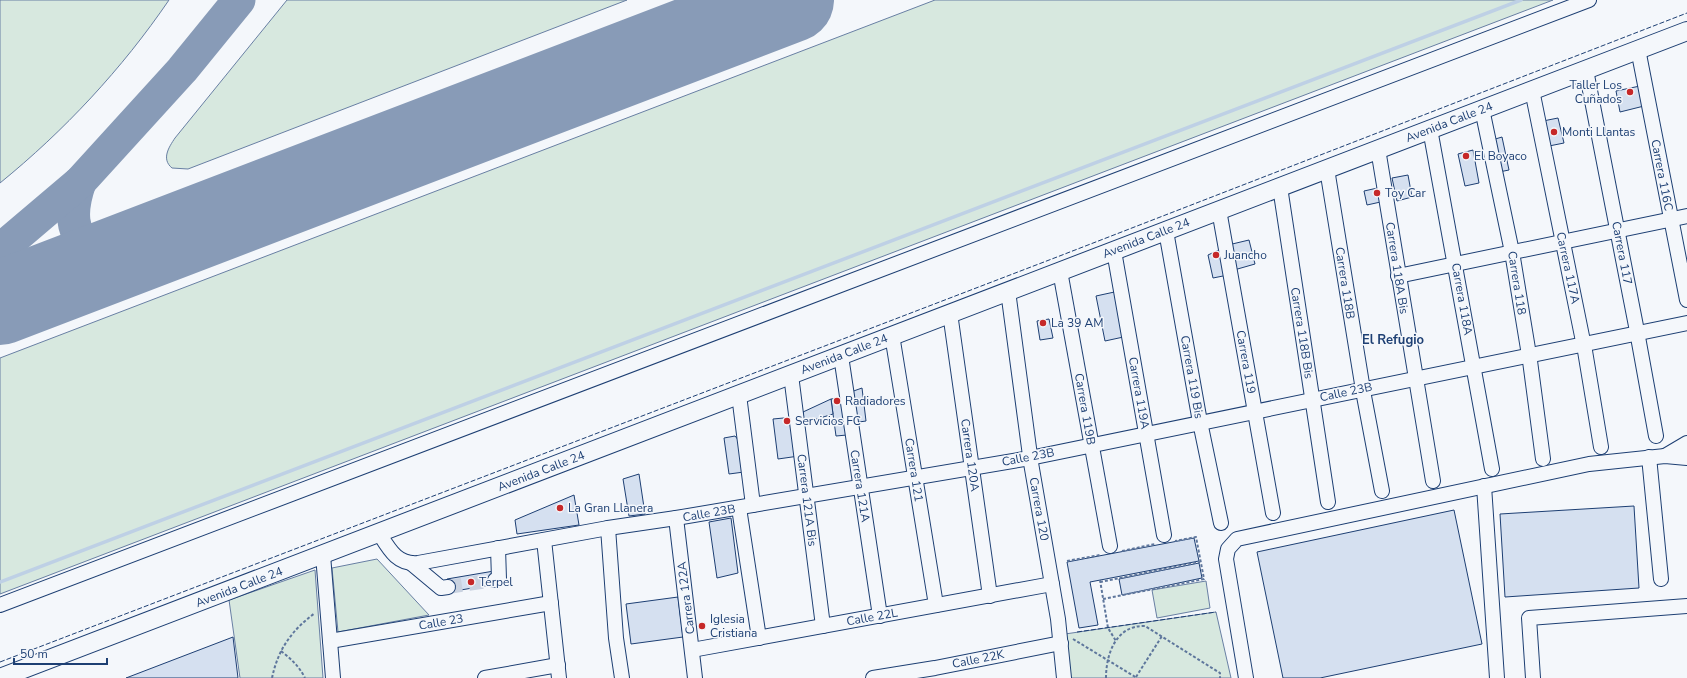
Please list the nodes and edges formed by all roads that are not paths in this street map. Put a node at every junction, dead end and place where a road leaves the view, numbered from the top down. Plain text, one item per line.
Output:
1 (1589, 0) edge
2 (1687, 31) edge
3 (1638, 49) junction
4 (1586, 70) junction
5 (1532, 90) junction
6 (1482, 109) junction
7 (1430, 129) junction
8 (1378, 149) junction
9 (1327, 169) junction
10 (1280, 187) junction
11 (1219, 210) junction
12 (1687, 216) edge
13 (1671, 220) junction
14 (1166, 230) junction
15 (1618, 231) junction
16 (1563, 242) junction
17 (1114, 250) junction
18 (1512, 252) junction
19 (1455, 264) junction
20 (1060, 271) junction
21 (1398, 276) junction
22 (1008, 291) junction
23 (1687, 300) edge
24 (950, 313) junction
25 (1687, 323) edge
26 (1638, 332) junction
27 (892, 335) junction
28 (1583, 343) junction
29 (1529, 354) junction
30 (840, 356) junction
31 (1474, 366) junction
32 (791, 375) junction
33 (1415, 378) junction
34 (1363, 388) junction
35 (739, 395) junction
36 (1312, 400) junction
37 (1256, 411) junction
38 (1200, 422) junction
39 (1146, 434) junction
40 (1656, 436) dead end
41 (1687, 443) edge
42 (1091, 445) junction
43 (1601, 447) dead end
44 (1665, 456) junction
45 (1649, 457) junction
46 (1030, 458) junction
47 (1687, 458) edge
48 (1543, 459) dead end
49 (972, 468) junction
50 (1492, 469) dead end
51 (915, 477) junction
52 (1433, 481) dead end
53 (1484, 486) junction
54 (861, 487) junction
55 (1382, 491) dead end
56 (806, 496) junction
57 (1328, 502) dead end
58 (746, 506) junction
59 (1273, 513) dead end
60 (676, 518) junction
61 (1221, 523) dead end
62 (608, 528) junction
63 (380, 533) junction
64 (544, 540) junction
65 (1165, 540) road end
66 (498, 548) junction
67 (1112, 550) road end
68 (323, 555) junction
69 (411, 563) junction
70 (1661, 579) dead end
71 (495, 580) dead end
72 (1052, 584) junction
73 (448, 586) tunnel mouth
74 (990, 596) junction
75 (551, 603) junction
76 (0, 605) edge
77 (936, 606) junction
78 (1687, 606) edge
79 (880, 616) junction
80 (823, 626) junction
81 (1060, 637) junction
82 (759, 638) junction
83 (330, 641) junction
84 (692, 650) junction
85 (558, 672) edge
86 (935, 673) edge
87 (0, 678) edge
88 (333, 678) edge
89 (485, 678) edge
90 (622, 678) edge
91 (695, 678) edge
92 (872, 678) edge
93 (1064, 678) edge
94 (1246, 678) edge
95 (1497, 678) edge
96 (1533, 678) edge

1 - 76 street
2 - 3 main road, Avenida Calle 24
3 - 4 main road, Avenida Calle 24
3 - 13 street, Carrera 116C
4 - 5 main road, Avenida Calle 24
4 - 15 street, Carrera 117
5 - 6 main road, Avenida Calle 24
5 - 16 street, Carrera 117A
6 - 7 main road, Avenida Calle 24
6 - 18 street, Carrera 118
7 - 8 main road, Avenida Calle 24
7 - 19 street, Carrera 118A
8 - 9 main road, Avenida Calle 24
8 - 21 street, Carrera 118A Bis
9 - 10 main road, Avenida Calle 24
9 - 34 street, Carrera 118B
10 - 11 main road, Avenida Calle 24
10 - 36 street, Carrera 118B Bis
11 - 14 main road, Avenida Calle 24
11 - 37 street, Carrera 119
12 - 13 street
13 - 15 street
13 - 23 street, Carrera 116C
14 - 17 main road, Avenida Calle 24
14 - 38 street, Carrera 119 Bis
15 - 16 street
15 - 26 street, Carrera 117
16 - 18 street
16 - 28 street, Carrera 117A
17 - 20 main road, Avenida Calle 24
17 - 39 street, Carrera 119A
18 - 19 street
18 - 29 street, Carrera 118
19 - 21 street
19 - 31 street, Carrera 118A
20 - 22 main road, Avenida Calle 24
20 - 42 street, Carrera 119B
21 - 33 street, Carrera 118A Bis
22 - 24 main road, Avenida Calle 24
22 - 46 street, Carrera 120
24 - 27 main road, Avenida Calle 24
24 - 49 street, Carrera 120A
25 - 26 street, Calle 23B
26 - 28 street, Calle 23B
26 - 40 street, Carrera 117
27 - 30 main road, Avenida Calle 24
27 - 51 street, Carrera 121
28 - 29 street, Calle 23B
28 - 43 street, Carrera 117A
29 - 31 street, Calle 23B
29 - 48 street, Carrera 118
30 - 32 main road, Avenida Calle 24
30 - 54 street, Carrera 121A
31 - 33 street, Calle 23B
31 - 50 street, Carrera 118A
32 - 35 main road, Avenida Calle 24
32 - 56 street, Carrera 121A Bis
33 - 34 street, Calle 23B
33 - 52 street, Carrera 118A Bis
34 - 36 street, Calle 23B
34 - 55 street, Carrera 118B
35 - 58 street
35 - 63 main road, Avenida Calle 24
36 - 37 street, Calle 23B
36 - 57 street, Carrera 118B Bis
37 - 38 street, Calle 23B
37 - 59 street, Carrera 119
38 - 39 street, Calle 23B
38 - 61 street, Carrera 119 Bis
39 - 42 street, Calle 23B
39 - 65 street, Carrera 119A
41 - 44 street
42 - 46 street, Calle 23B
42 - 67 street, Carrera 119B
44 - 45 street
44 - 47 street
45 - 53 street
45 - 70 street
46 - 49 street, Calle 23B
46 - 72 street, Carrera 120
49 - 51 street, Calle 23B
49 - 74 street, Carrera 120A
51 - 54 street, Calle 23B
51 - 77 street, Carrera 121
53 - 94 street
53 - 95 street
54 - 56 street, Calle 23B
54 - 79 street, Carrera 121A
56 - 58 street, Calle 23B
56 - 80 street, Carrera 121A Bis
58 - 60 street, Calle 23B
58 - 82 street
60 - 62 street, Calle 23B
60 - 84 street, Carrera 122A
62 - 64 street, Calle 23B
62 - 90 street
63 - 68 main road, Avenida Calle 24
63 - 69 street
64 - 66 street, Calle 23B
64 - 75 street
66 - 69 street, Calle 23B
66 - 71 street
68 - 83 street
68 - 87 main road, Avenida Calle 24
69 - 73 street
72 - 74 street, Calle 22L
72 - 81 street, Carrera 120
74 - 77 street, Calle 22L
75 - 83 street, Calle 23
75 - 85 street
77 - 79 street, Calle 22L
78 - 96 street
79 - 80 street, Calle 22L
80 - 82 street, Calle 22L
81 - 86 street, Calle 22K
81 - 93 street, Carrera 120
82 - 84 street, Calle 22L
83 - 88 street
84 - 91 street, Carrera 122A
85 - 89 street
86 - 92 street, Calle 22K

